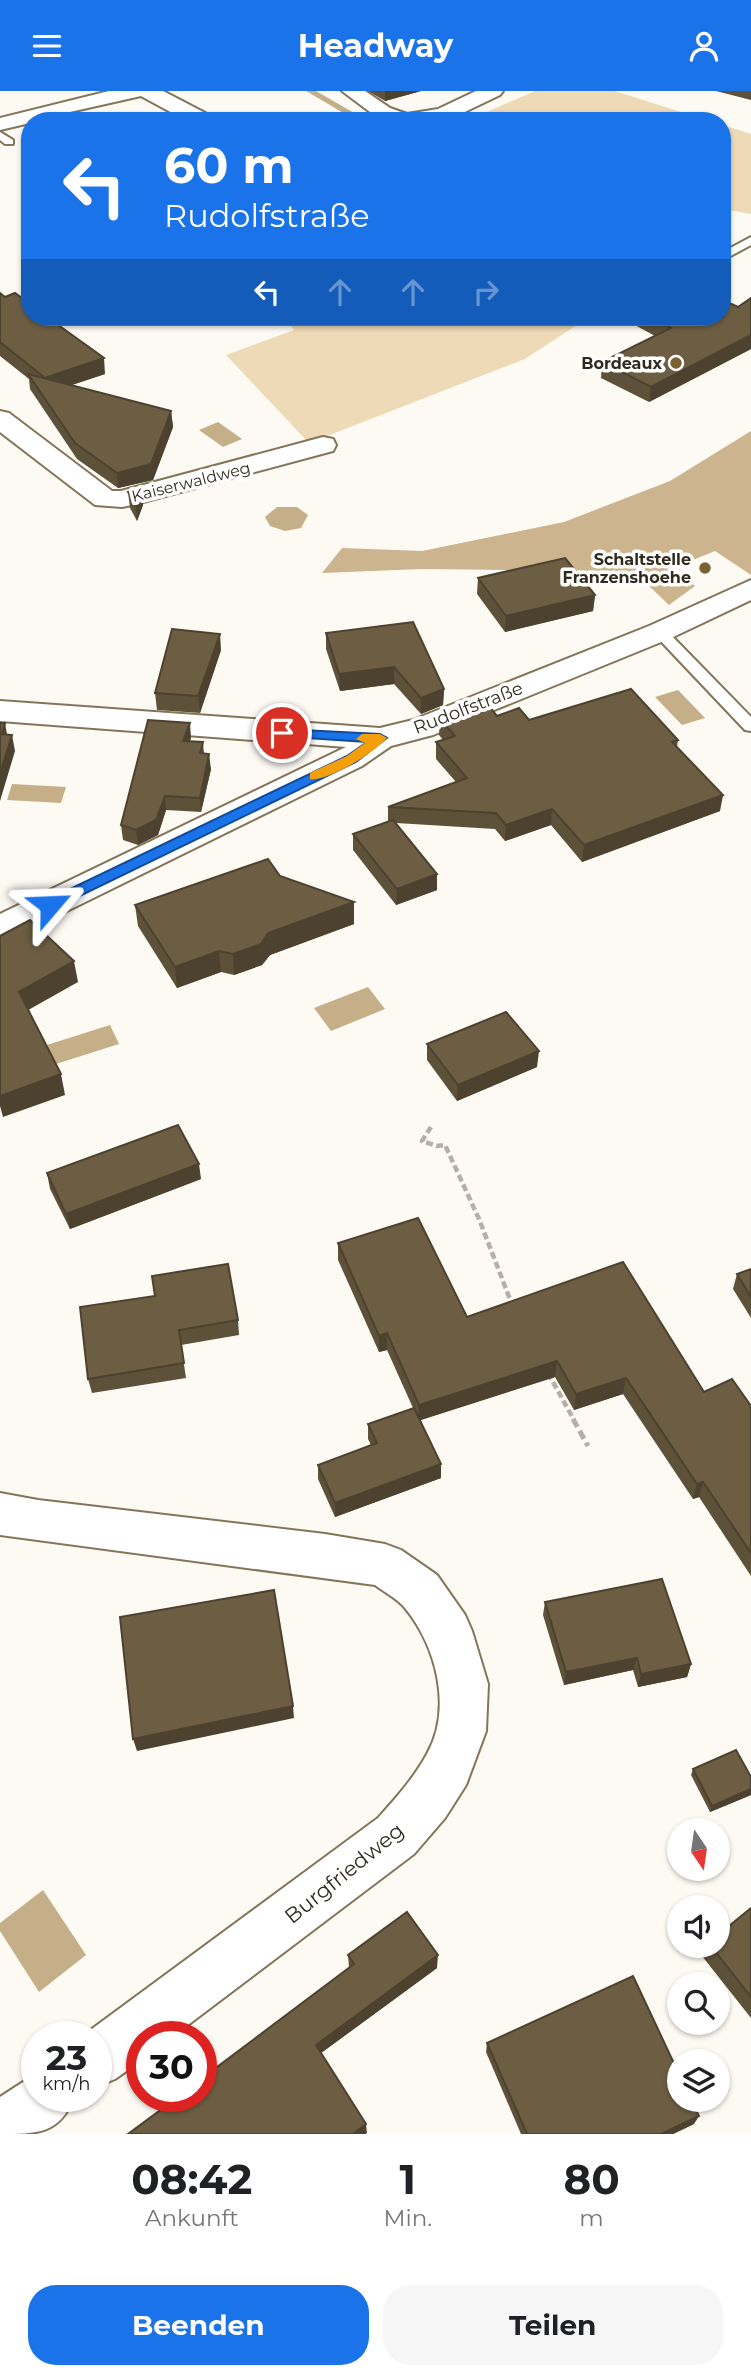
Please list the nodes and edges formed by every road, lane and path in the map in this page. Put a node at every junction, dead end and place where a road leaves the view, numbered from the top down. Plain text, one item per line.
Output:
1 (135, 91) edge
2 (148, 91) edge
3 (352, 91) edge
4 (493, 91) edge
5 (69, 112) edge
6 (186, 112) edge
7 (382, 112) edge
8 (448, 112) edge
9 (21, 127) edge
10 (3, 133) edge
11 (751, 240) edge
12 (731, 252) edge
13 (0, 419) edge
14 (323, 445) dead end
15 (751, 589) edge
16 (660, 632) junction
17 (0, 711) edge
18 (751, 726) edge
19 (380, 738) junction
20 (0, 929) edge
21 (431, 1127) dead end
22 (515, 1312) edge
23 (546, 1370) edge
24 (588, 1446) dead end
25 (0, 1514) edge
26 (112, 2048) edge
27 (26, 2112) edge
28 (0, 2131) edge

1 - 5 street
2 - 6 street
3 - 7 street
4 - 8 street
9 - 10 street
11 - 12 lane
13 - 14 street, Kaiserwaldweg
15 - 16 street, Rudolfstraße
16 - 18 lane
16 - 19 street, Rudolfstraße
17 - 19 street, Rudolfstraße
19 - 20 street
21 - 22 path
23 - 24 path
25 - 26 street, Burgfriedweg
27 - 28 street

